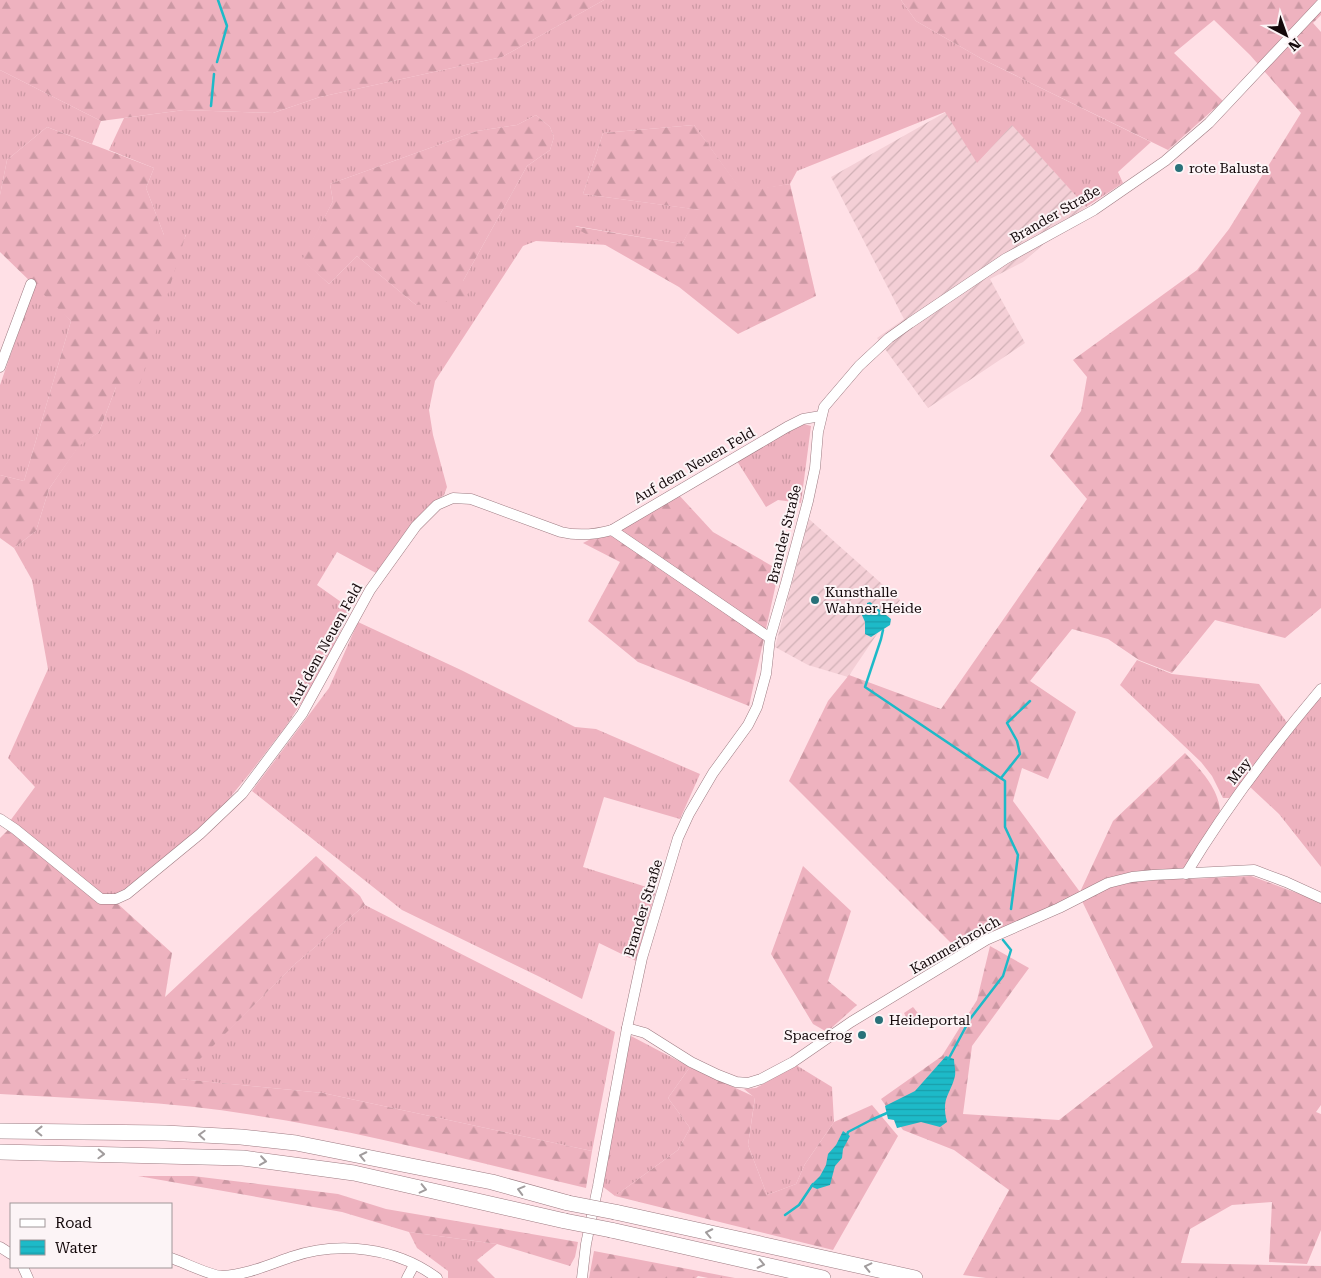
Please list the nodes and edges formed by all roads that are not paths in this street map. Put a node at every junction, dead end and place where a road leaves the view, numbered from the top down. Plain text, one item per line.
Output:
1 (1321, 4) edge
2 (31, 284) dead end
3 (0, 367) edge
4 (821, 416) junction
5 (612, 530) junction
6 (770, 638) junction
7 (1321, 689) edge
8 (0, 819) edge
9 (1186, 874) junction
10 (1321, 898) edge
11 (627, 1028) junction
12 (0, 1131) edge
13 (0, 1152) edge
14 (172, 1258) edge
15 (414, 1265) junction
16 (219, 1277) edge
17 (407, 1278) edge
18 (437, 1278) edge
19 (582, 1278) edge
20 (824, 1278) edge
21 (915, 1278) edge

1 - 4 street, Brander Straße
2 - 3 street
4 - 5 street, Auf dem Neuen Feld
4 - 6 street, Brander Straße
5 - 6 street
5 - 8 street, Auf dem Neuen Feld
6 - 11 street, Brander Straße
7 - 9 street, May
9 - 10 street, Kammerbroich
9 - 11 street, Kammerbroich
11 - 19 street, Brander Straße
21 -> 12 highway, bridge
13 -> 20 highway, bridge
14 - 16 street
15 - 16 street
15 - 17 street
15 - 18 street

